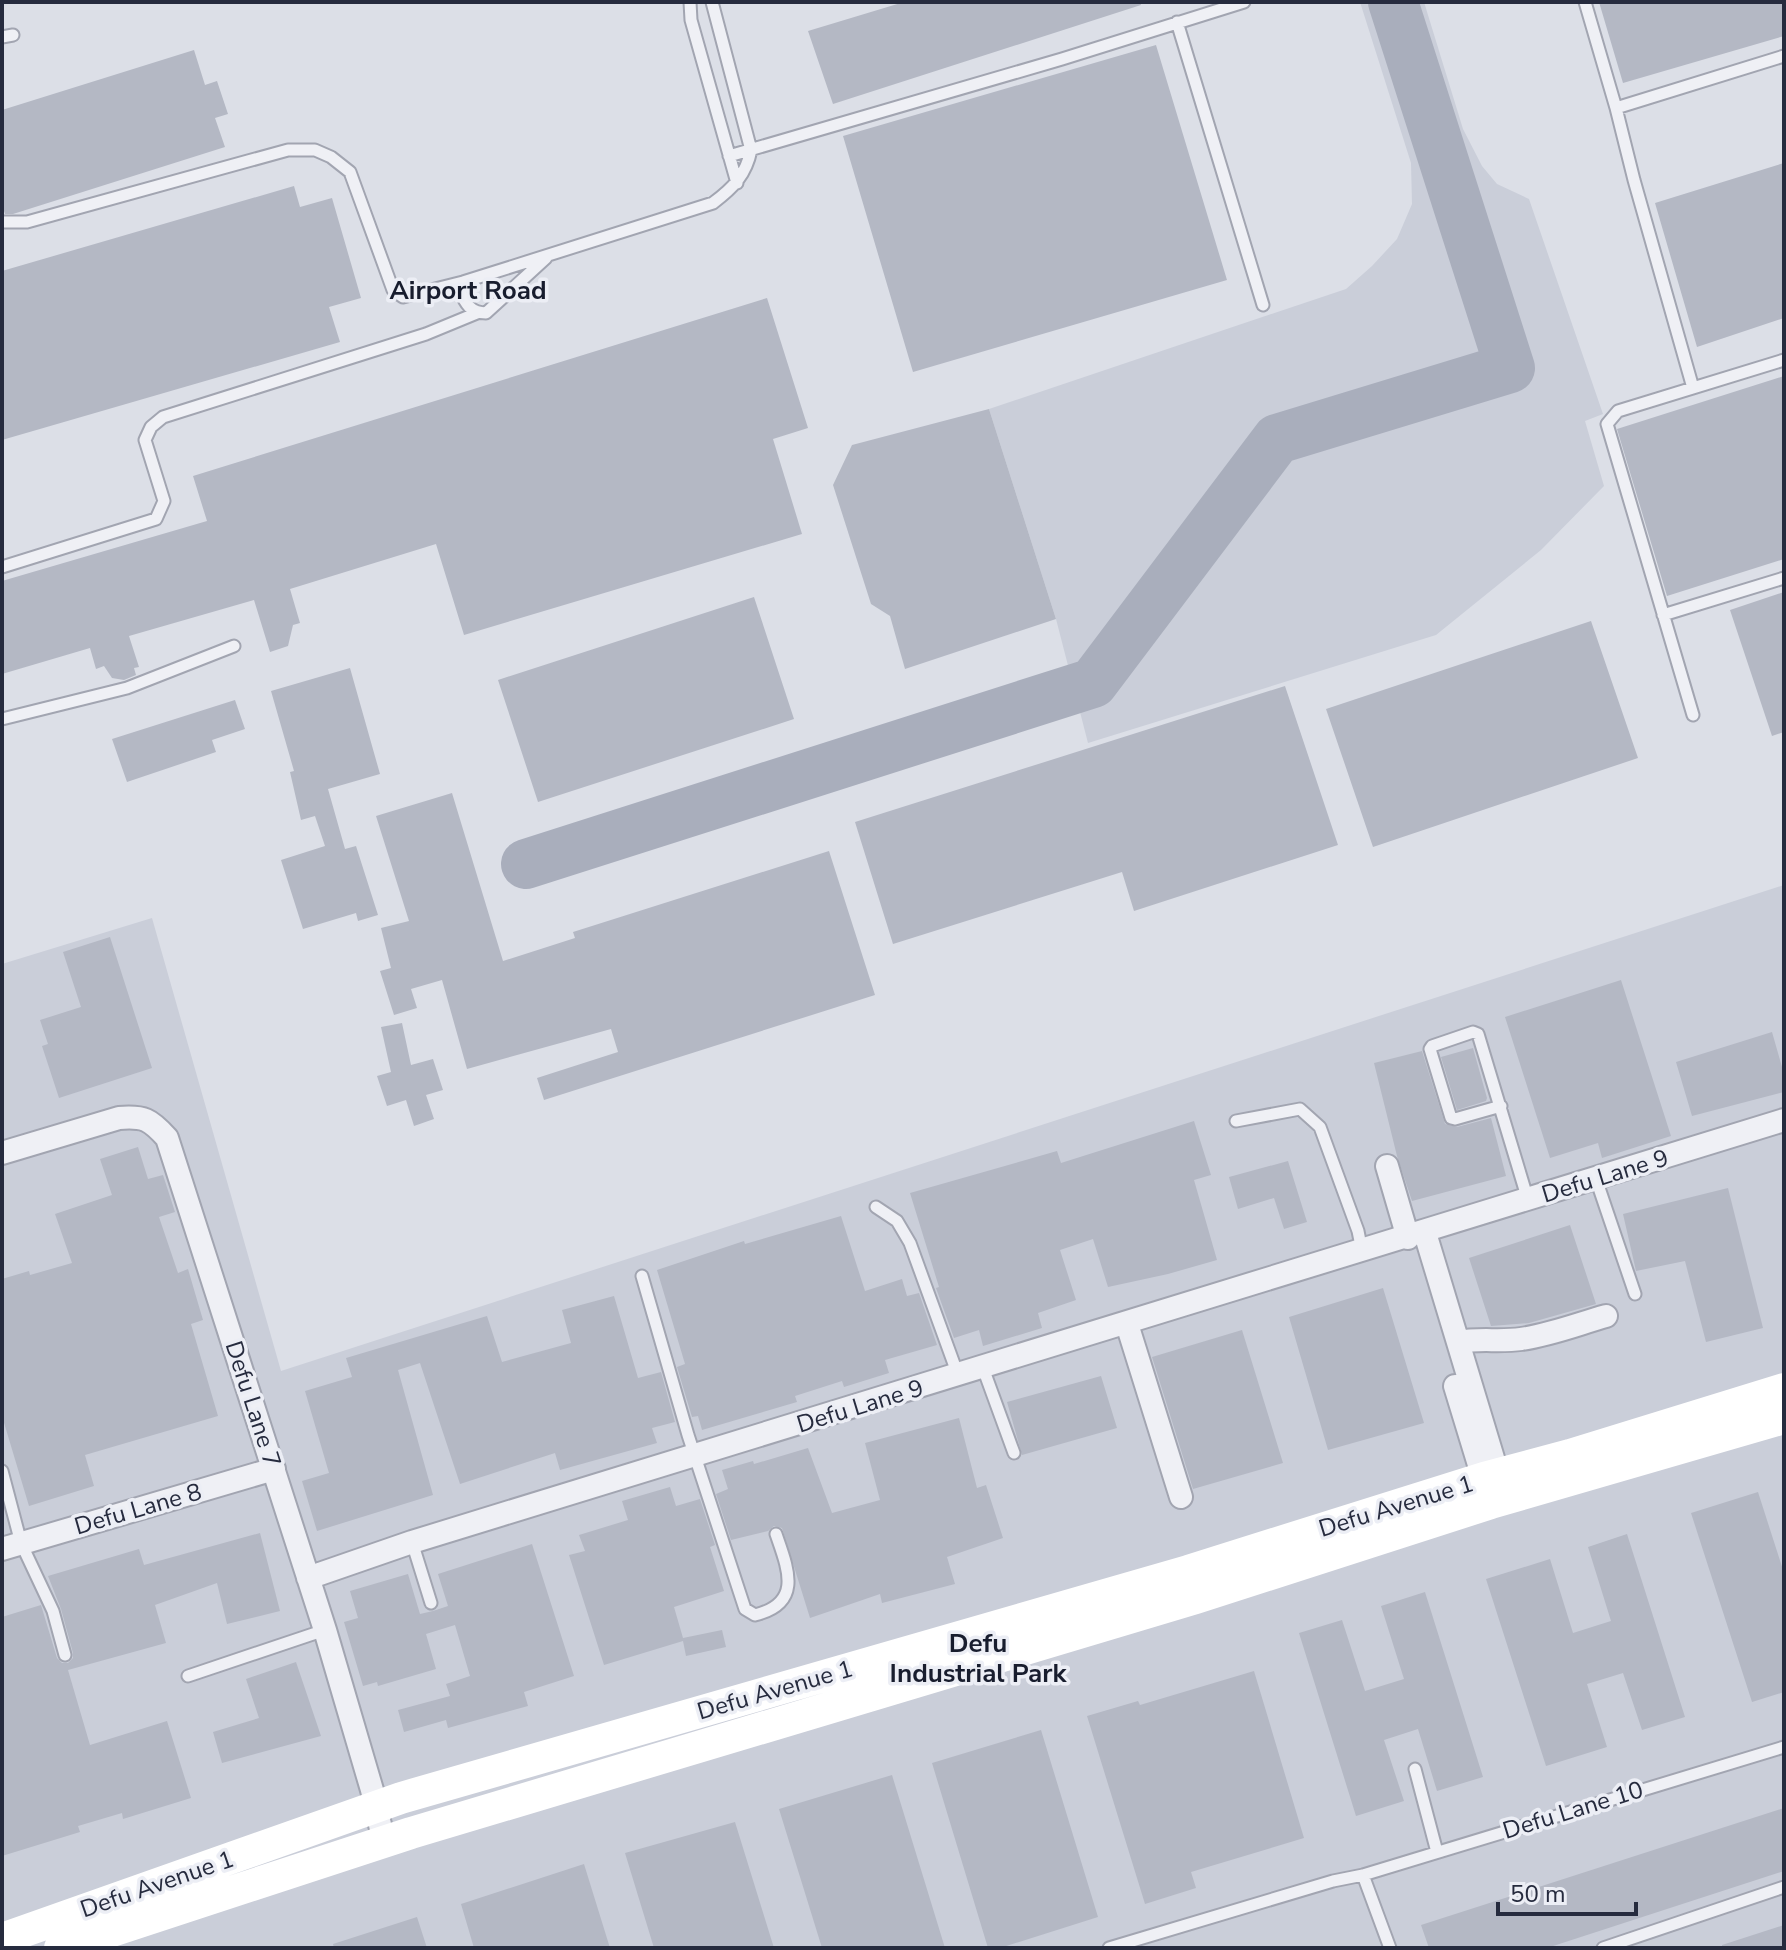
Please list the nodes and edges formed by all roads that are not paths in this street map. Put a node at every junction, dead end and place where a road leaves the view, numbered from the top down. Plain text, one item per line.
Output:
1 (690, 2) edge
2 (712, 2) edge
3 (1244, 2) edge
4 (1585, 2) edge
5 (1177, 22) junction
6 (1784, 56) edge
7 (725, 57) junction
8 (703, 63) junction
9 (1616, 108) junction
10 (751, 150) junction
11 (729, 156) junction
12 (737, 183) junction
13 (2, 222) edge
14 (550, 255) junction
15 (463, 282) junction
16 (1263, 305) dead end
17 (477, 313) junction
18 (1784, 360) edge
19 (1693, 388) junction
20 (2, 567) edge
21 (1784, 578) edge
22 (1663, 615) junction
23 (234, 646) dead end
24 (1693, 715) dead end
25 (2, 719) edge
26 (1501, 1106) junction
27 (1784, 1120) edge
28 (1236, 1121) dead end
29 (2, 1153) edge
30 (1387, 1166) dead end
31 (1596, 1179) junction
32 (1528, 1200) junction
33 (876, 1207) dead end
34 (1415, 1236) junction
35 (1362, 1252) junction
36 (642, 1276) dead end
37 (1635, 1294) dead end
38 (1606, 1316) dead end
39 (1127, 1324) junction
40 (1458, 1342) junction
41 (983, 1368) junction
42 (958, 1375) junction
43 (1784, 1389) edge
44 (1784, 1418) edge
45 (1014, 1453) dead end
46 (695, 1456) junction
47 (274, 1469) junction
48 (2, 1471) edge
49 (1494, 1489) junction
50 (1181, 1497) dead end
51 (776, 1534) dead end
52 (412, 1542) junction
53 (12, 1546) edge
54 (308, 1578) junction
55 (431, 1603) dead end
56 (325, 1630) junction
57 (65, 1655) dead end
58 (188, 1676) dead end
59 (1784, 1747) edge
60 (1415, 1769) dead end
61 (377, 1806) junction
62 (384, 1842) junction
63 (1437, 1852) junction
64 (1363, 1875) junction
65 (1784, 1887) edge
66 (2, 1939) edge
67 (60, 1948) edge
68 (1109, 1948) edge
69 (1390, 1948) edge
70 (1603, 1948) edge

1 - 8 lane
2 - 7 lane
3 - 5 lane
4 - 9 lane
5 - 10 lane
5 - 16 lane
6 - 9 lane
7 - 8 lane
7 - 10 lane
8 - 11 lane
9 - 19 lane
10 - 11 lane
10 - 12 lane
11 - 12 lane
12 - 14 lane
13 - 15 lane
14 - 15 lane
14 - 17 lane
15 - 17 lane
17 - 20 lane
18 - 19 lane
19 - 22 lane
21 - 22 lane
22 - 24 lane
23 - 25 lane
26 - 26 lane
26 - 32 lane
27 - 31 street, Defu Lane 9
28 - 35 lane
29 - 47 street, Defu Lane 7
30 - 34 street
31 - 32 street, Defu Lane 9
31 - 37 lane
32 - 34 street, Defu Lane 9
33 - 42 lane
34 - 35 street, Defu Lane 9
34 - 40 street
34 - 49 street
35 - 39 street, Defu Lane 9
36 - 46 lane
38 - 40 street
39 - 41 street, Defu Lane 9
39 - 50 street
40 - 49 street
41 - 42 street, Defu Lane 9
41 - 45 lane
42 - 46 street, Defu Lane 9
43 - 49 main road, Defu Avenue 1
44 - 49 main road, Defu Avenue 1
46 - 51 lane
46 - 52 street, Defu Lane 9
47 - 53 street, Defu Lane 8
47 - 54 street, Defu Lane 7
48 - 53 lane
49 - 61 main road, Defu Avenue 1
49 - 62 main road, Defu Avenue 1
52 - 54 street, Defu Lane 9
52 - 55 lane
53 - 57 lane
54 - 56 street, Defu Lane 7
56 - 58 lane
56 - 61 street, Defu Lane 7
59 - 63 lane, Defu Lane 10
60 - 63 lane
61 - 62 street, Defu Lane 7
61 - 66 main road, Defu Avenue 1
62 - 67 main road, Defu Avenue 1
63 - 64 lane, Defu Lane 10
64 - 68 lane, Defu Lane 10
64 - 69 lane
65 - 70 lane

